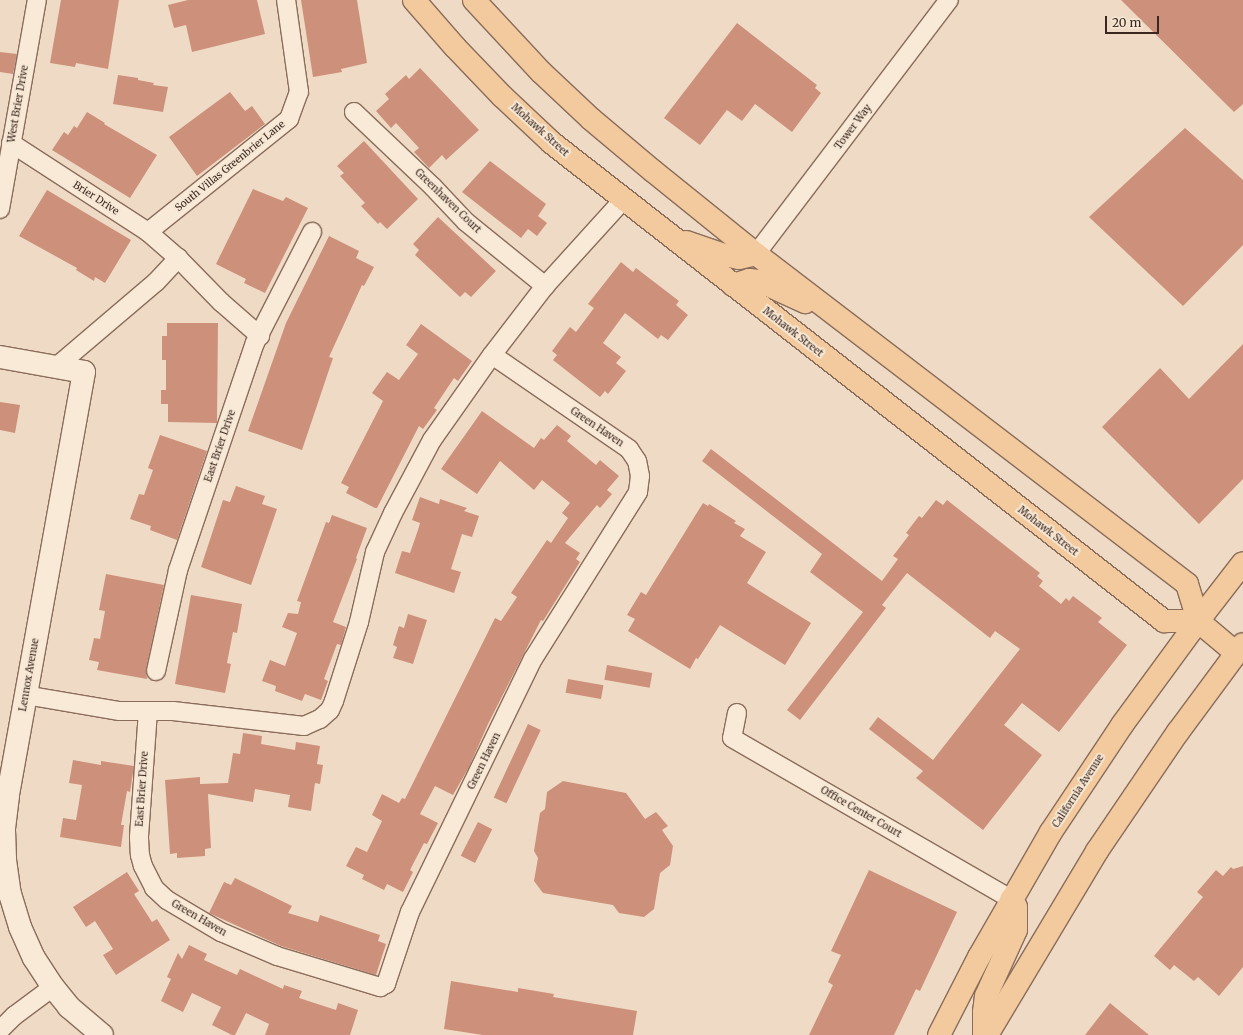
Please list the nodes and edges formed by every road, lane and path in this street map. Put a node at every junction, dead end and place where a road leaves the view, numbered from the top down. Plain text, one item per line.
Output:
1 (37, 0) edge
2 (286, 0) edge
3 (414, 0) edge
4 (474, 0) edge
5 (949, 0) edge
6 (354, 112) dead end
7 (11, 143) junction
8 (624, 199) junction
9 (0, 209) edge
10 (148, 232) junction
11 (312, 232) dead end
12 (672, 237) junction
13 (756, 254) junction
14 (178, 258) junction
15 (545, 286) junction
16 (732, 286) junction
17 (841, 318) junction
18 (260, 336) junction
19 (492, 355) junction
20 (0, 356) edge
21 (56, 367) junction
22 (1243, 563) edge
23 (1198, 621) junction
24 (1241, 651) edge
25 (156, 672) dead end
26 (25, 695) junction
27 (148, 711) junction
28 (737, 713) dead end
29 (143, 866) joint
30 (1011, 899) junction
31 (53, 987) junction
32 (0, 1030) edge
33 (102, 1035) edge
34 (939, 1035) edge
35 (986, 1035) edge

1 - 7 street, West Brier Drive
2 - 10 street, South Villas Greenbrier Lane
3 - 8 main road, Mohawk Street
4 - 13 main road
5 - 13 street, Tower Way
6 - 15 street, Greenhaven Court
7 - 9 street, West Brier Drive
7 - 10 street, Brier Drive
8 - 12 main road, Mohawk Street
8 - 15 street
10 - 14 street, Brier Drive
11 - 18 street, East Brier Drive
12 - 13 main road
12 - 16 main road, Mohawk Street
13 - 17 main road
14 - 18 street, Brier Drive
14 - 21 street
15 - 19 street
16 - 17 main road
16 - 23 main road, Mohawk Street
17 - 23 main road
18 - 25 street, East Brier Drive
19 - 27 street
19 - 29 street, Green Haven
20 - 21 street, Lennox Avenue
21 - 26 street, Lennox Avenue
22 - 23 main road, California Avenue
23 - 24 main road
23 - 30 main road, California Avenue
24 - 35 main road
26 - 27 street
26 - 31 street, Lennox Avenue
27 - 29 street, East Brier Drive
28 - 30 street, Office Center Court
30 - 34 main road, California Avenue
30 - 35 main road
31 - 32 street
31 - 33 street, Lennox Avenue

